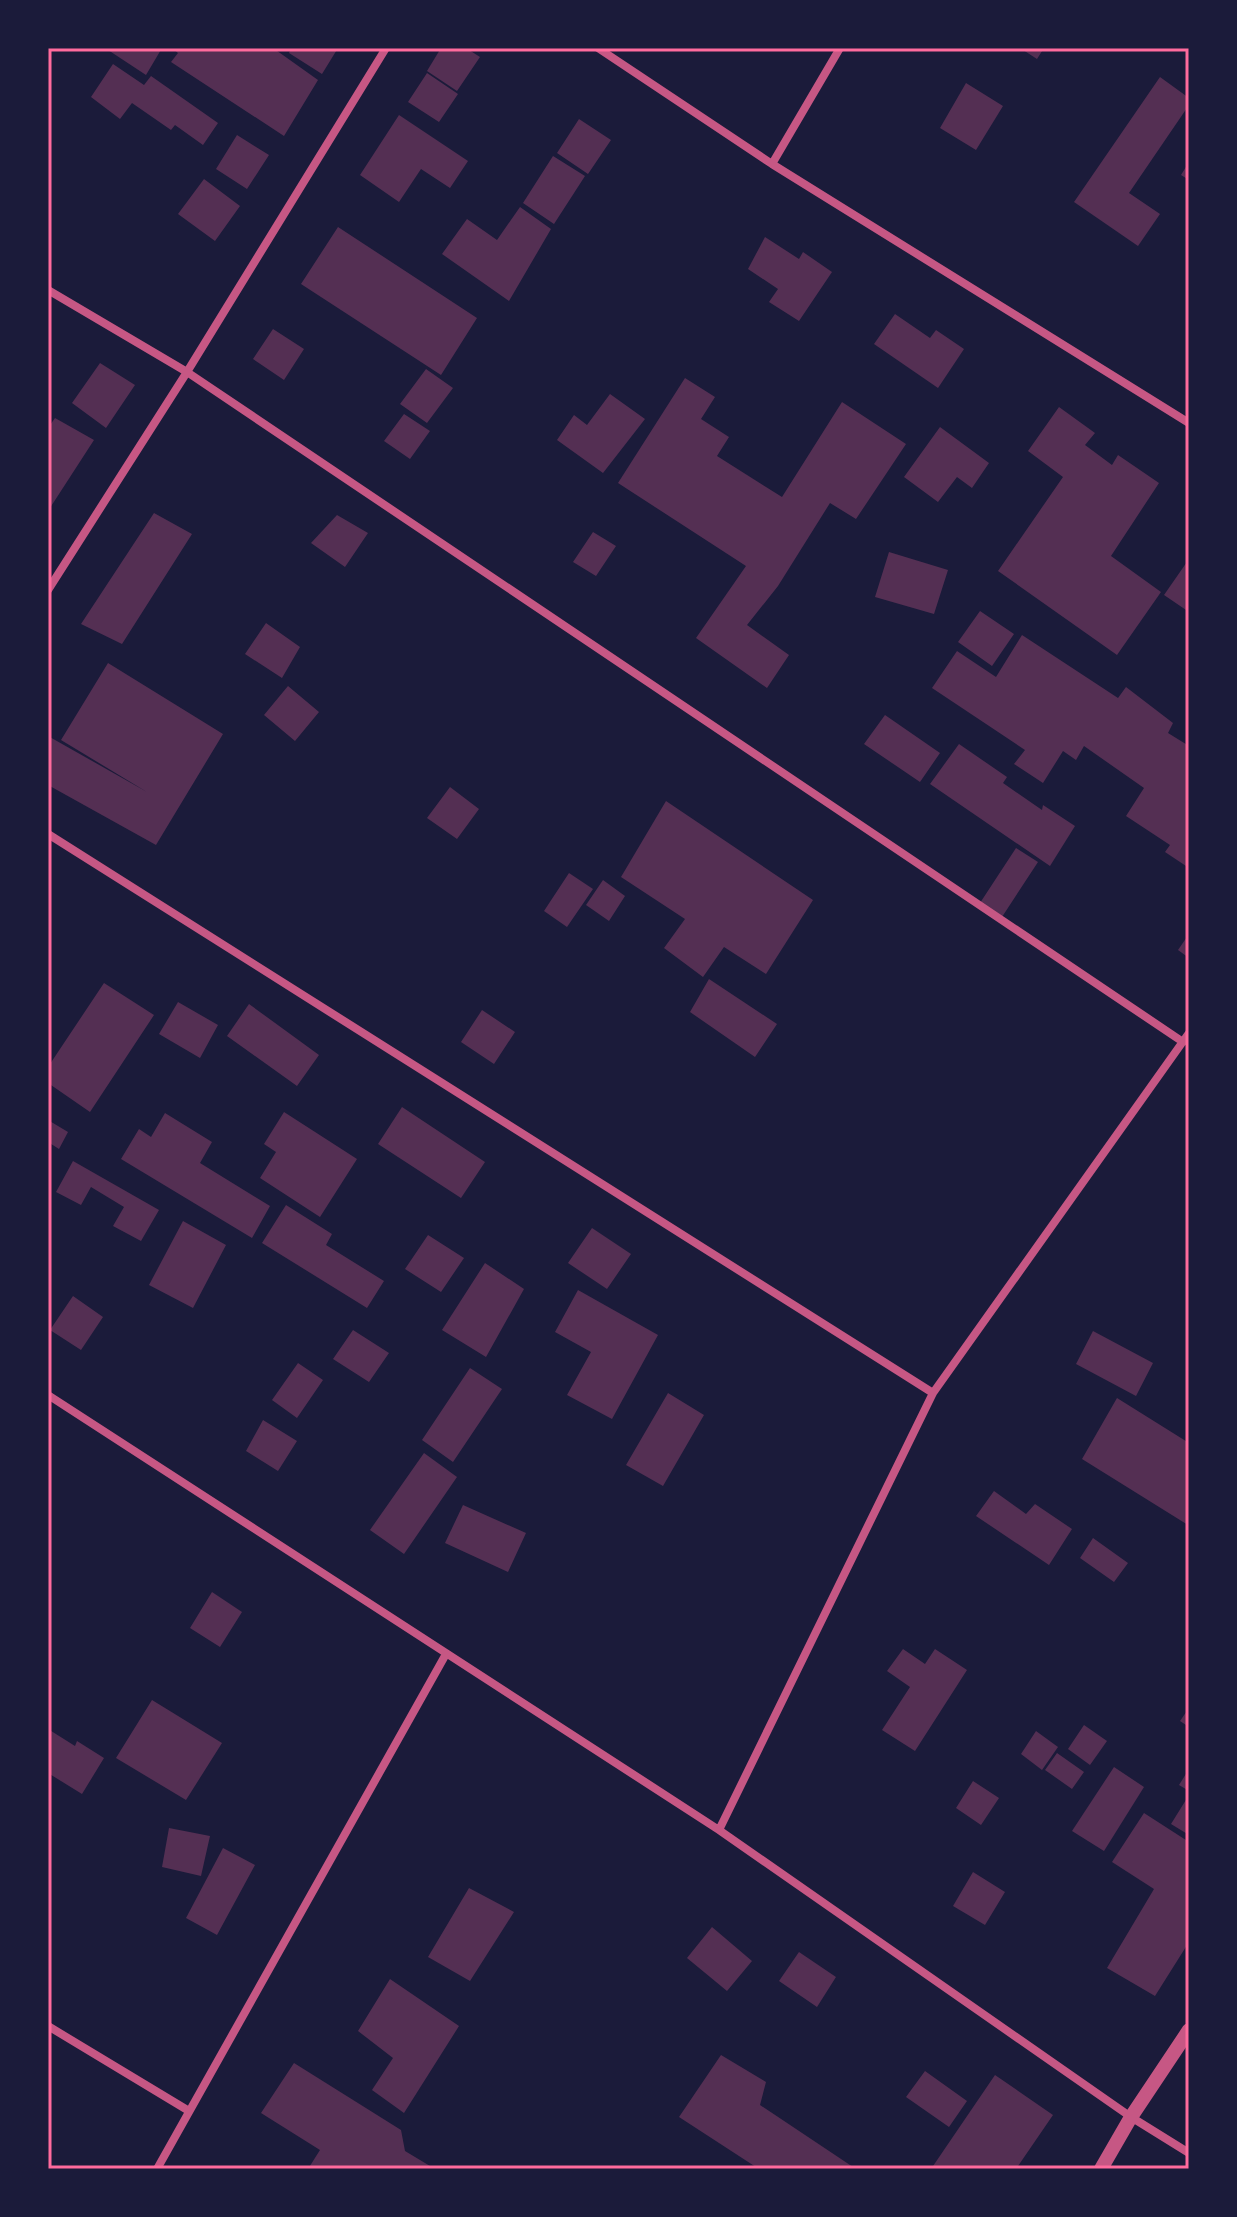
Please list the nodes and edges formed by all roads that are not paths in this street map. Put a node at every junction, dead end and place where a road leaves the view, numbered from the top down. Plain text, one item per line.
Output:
1 (386, 48) edge
2 (598, 48) edge
3 (840, 48) edge
4 (772, 164) junction
5 (48, 290) edge
6 (187, 372) junction
7 (1189, 423) edge
8 (48, 590) edge
9 (48, 834) edge
10 (1189, 1033) edge
11 (1183, 1042) junction
12 (933, 1393) junction
13 (48, 1395) edge
14 (446, 1654) junction
15 (719, 1830) junction
16 (48, 2026) edge
17 (1189, 2030) edge
18 (189, 2111) junction
19 (1131, 2117) junction
20 (1189, 2153) edge
21 (157, 2169) edge
22 (1101, 2169) edge

1 - 6 street
2 - 4 street
3 - 4 street
4 - 7 street
5 - 6 street
6 - 8 street
6 - 11 street
9 - 12 street
10 - 11 street
11 - 12 street
12 - 15 street
13 - 14 street
14 - 15 street
14 - 18 street
15 - 19 street
16 - 18 street
17 - 19 street
18 - 21 street
19 - 20 street
19 - 22 street

